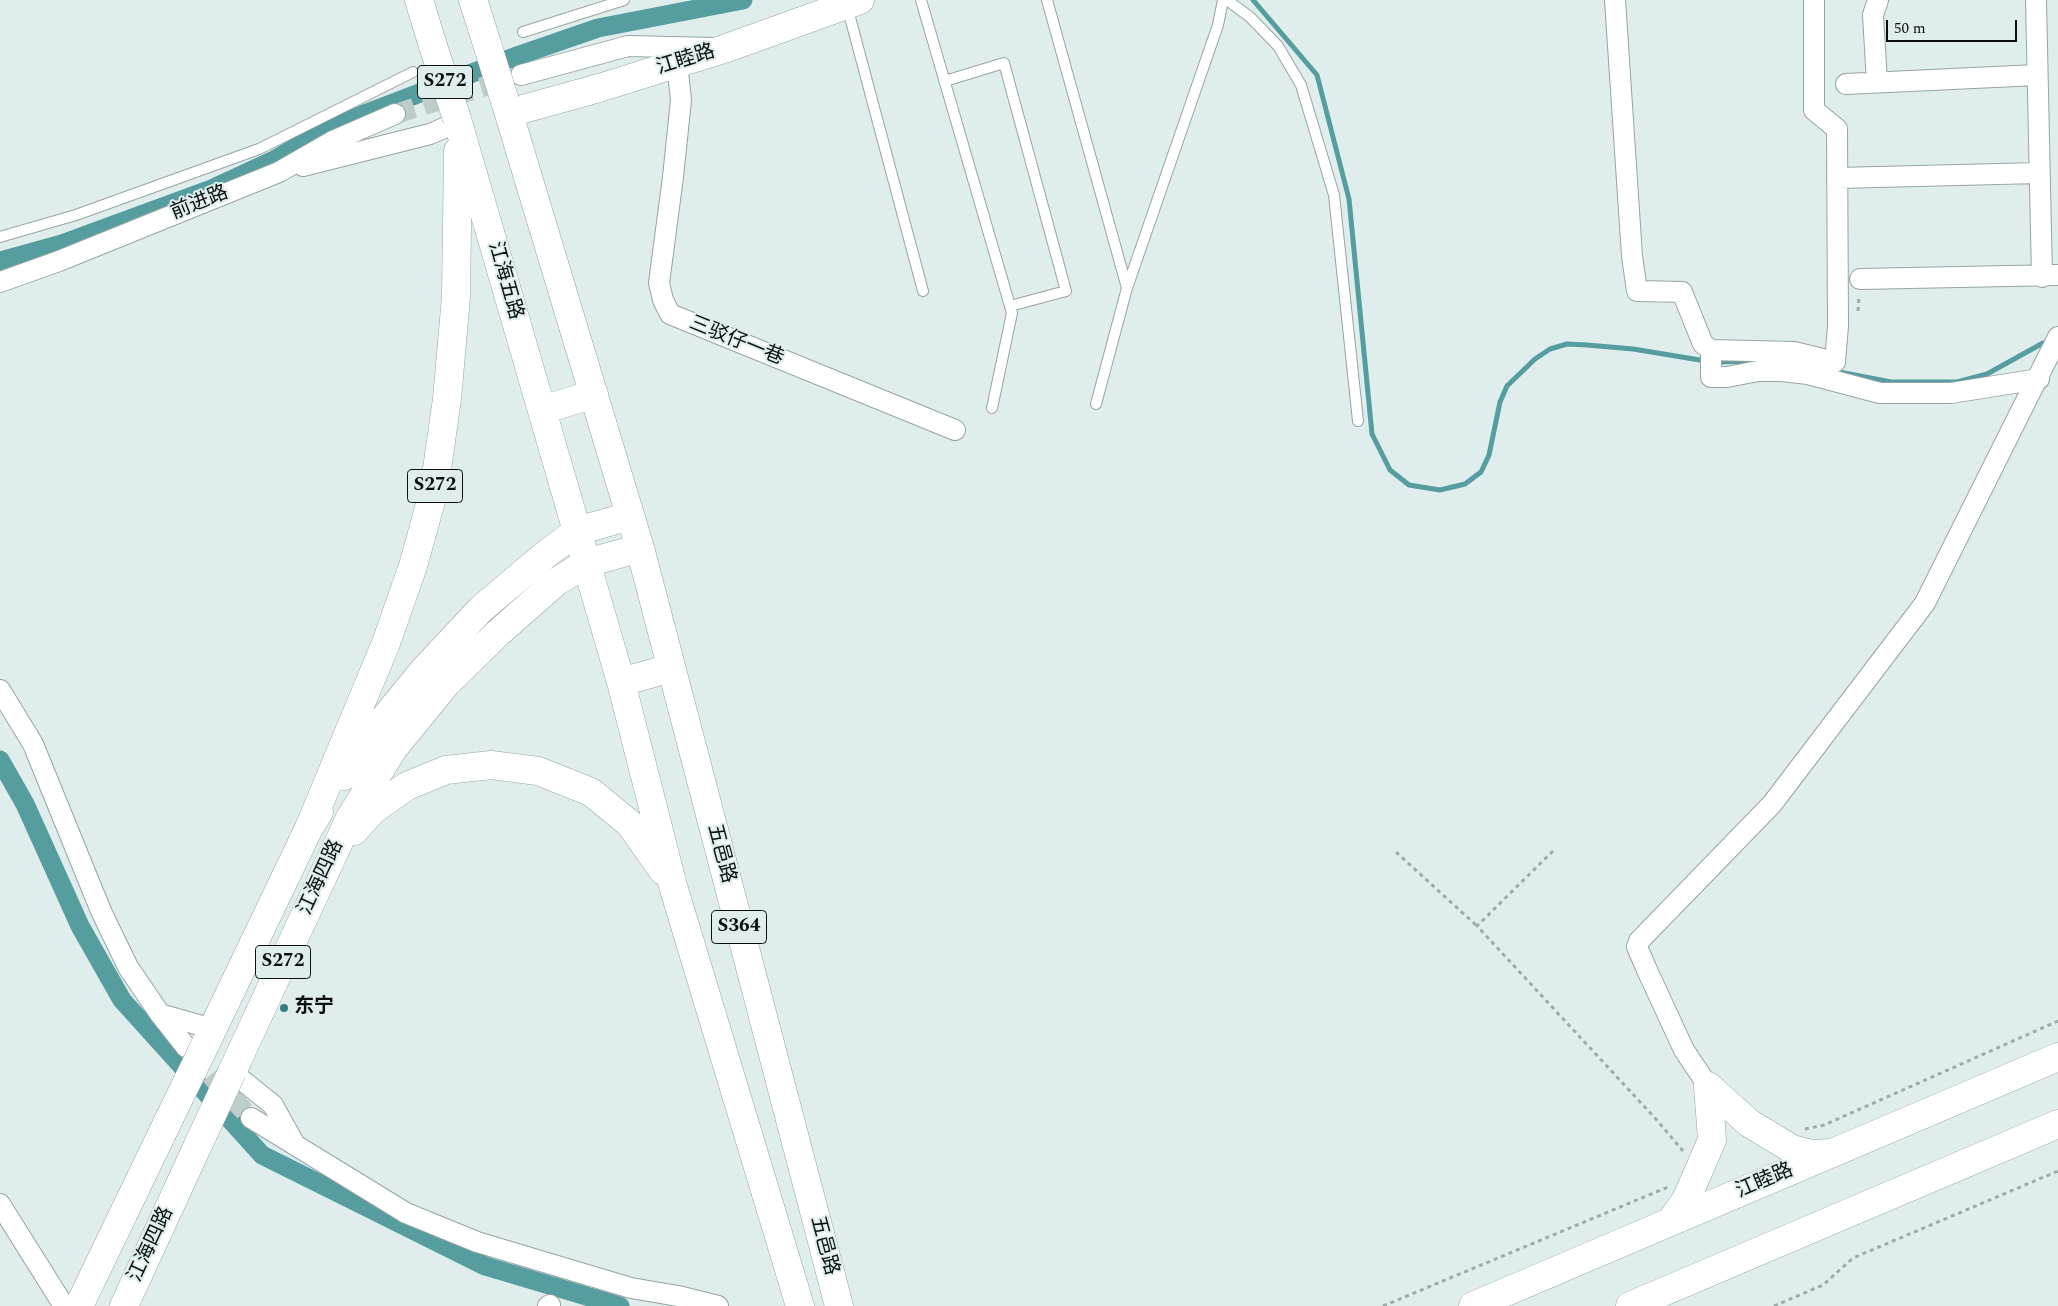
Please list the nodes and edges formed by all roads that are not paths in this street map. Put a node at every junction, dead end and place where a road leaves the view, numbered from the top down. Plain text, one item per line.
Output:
1 (418, 0) edge
2 (473, 0) edge
3 (624, 0) edge
4 (921, 0) edge
5 (1047, 0) edge
6 (1225, 0) edge
7 (1615, 0) edge
8 (1814, 0) edge
9 (1878, 0) edge
10 (2036, 0) edge
11 (853, 2) edge
12 (523, 32) dead end
13 (724, 49) junction
14 (677, 63) junction
15 (413, 72) dead end
16 (521, 75) tunnel mouth
17 (2037, 76) junction
18 (944, 81) junction
19 (1877, 82) junction
20 (1846, 84) dead end
21 (507, 107) junction
22 (395, 114) tunnel mouth
23 (457, 120) junction
24 (279, 172) junction
25 (2039, 173) junction
26 (1837, 178) junction
27 (0, 236) edge
28 (2050, 276) edge
29 (1860, 280) dead end
30 (0, 282) edge
31 (1127, 288) junction
32 (923, 291) dead end
33 (1010, 306) junction
34 (2058, 338) edge
35 (1711, 351) junction
36 (2039, 379) junction
37 (594, 394) junction
38 (1096, 404) dead end
39 (992, 408) dead end
40 (542, 410) junction
41 (1358, 421) dead end
42 (955, 430) dead end
43 (630, 516) junction
44 (577, 531) junction
45 (640, 548) junction
46 (587, 563) junction
47 (482, 609) junction
48 (498, 633) junction
49 (671, 668) junction
50 (621, 682) junction
51 (0, 690) edge
52 (309, 828) junction
53 (334, 852) junction
54 (673, 886) junction
55 (160, 1014) junction
56 (201, 1040) junction
57 (2058, 1057) edge
58 (232, 1072) junction
59 (1708, 1086) junction
60 (251, 1118) tunnel mouth
61 (2058, 1124) edge
62 (296, 1146) junction
63 (1832, 1153) junction
64 (0, 1204) edge
65 (1670, 1222) junction
66 (64, 1306) edge
67 (79, 1306) edge
68 (124, 1306) edge
69 (718, 1306) edge
70 (800, 1306) edge
71 (838, 1306) edge
72 (1473, 1306) edge
73 (1630, 1306) edge

1 - 23 main road, 江海五路 / S272, bridge
2 - 21 main road, S272, bridge
3 - 12 lane
4 - 18 lane
5 - 31 lane
6 - 31 lane
6 - 41 lane
7 - 35 street
8 - 26 street
9 - 19 street
10 - 17 street
11 - 13 main road, 江睦路
11 - 32 lane
13 - 14 main road, 江睦路
13 - 16 street
14 - 21 main road, 江睦路
14 - 42 street, 三驳仔一巷
15 - 27 lane
17 - 19 street
17 - 25 street
18 - 33 lane
18 - 33 lane
19 - 20 street
21 - 37 main road, S272
22 - 24 street, 前进路
23 - 24 street
23 - 40 main road, 江海五路 / S272
23 - 52 main road, S272
24 - 30 street, 前进路
25 - 26 street
25 - 28 street
26 - 35 street
28 - 29 street
31 - 38 lane
33 - 39 lane
34 - 36 street
35 - 36 street
36 - 59 street
37 - 40 main road
37 - 43 main road, S272
40 - 44 main road, 江海五路 / S272
43 - 44 main road, S272
43 - 45 main road, S272
44 - 46 main road, 江海五路 / S272
44 - 47 main road, 江海四路 / S272
45 - 46 main road, 江海四路 / S272
45 - 49 main road, 五邑路 / S364
46 - 48 main road, 江海四路 / S272
46 - 50 main road, 五邑路 / S364
47 - 48 main road
47 - 52 main road, 江海四路 / S272
48 - 53 main road, 江海四路 / S272
49 - 50 main road
49 - 71 main road, 五邑路 / S364
50 - 54 main road, 五邑路 / S364
51 - 55 street
52 - 56 main road, 江海四路 / S272
53 - 54 main road
53 - 58 main road, 江海四路 / S272
54 - 70 main road, 五邑路 / S364
55 - 56 street
55 - 56 street
56 - 67 main road, 江海四路 / S272, bridge
57 - 63 main road, 江睦路
58 - 62 street
58 - 68 main road, 江海四路 / S272, bridge
59 - 63 main road
59 - 65 main road
60 - 62 street
61 - 73 main road
62 - 69 street
63 - 65 main road, 江睦路
64 - 66 street
65 - 72 main road, 江睦路

